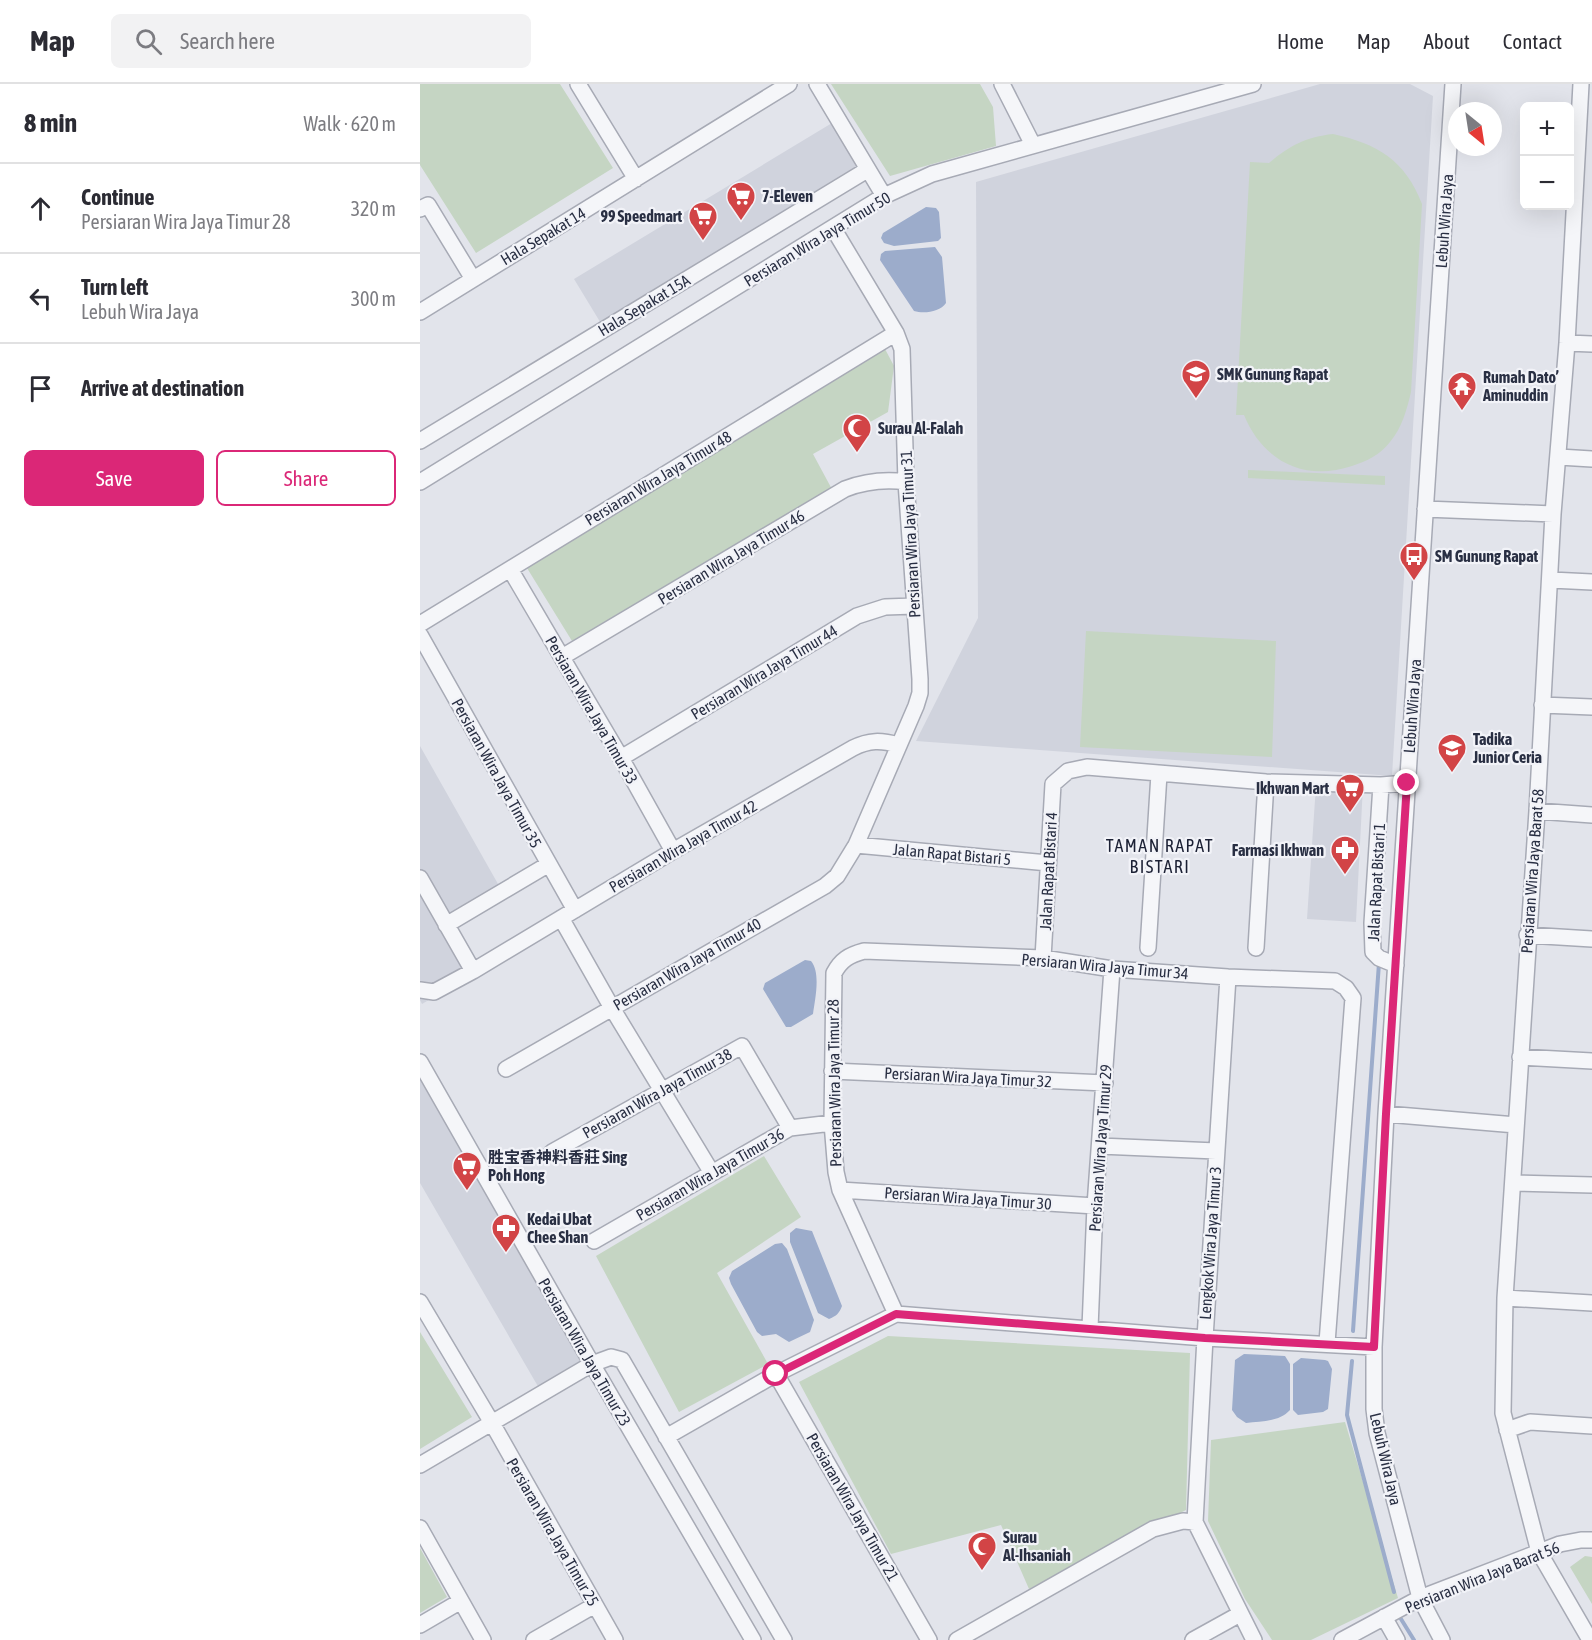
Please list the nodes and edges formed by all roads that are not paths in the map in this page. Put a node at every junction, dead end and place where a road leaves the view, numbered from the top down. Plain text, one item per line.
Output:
1 (578, 84) edge
2 (789, 84) edge
3 (817, 84) edge
4 (1002, 84) edge
5 (1253, 84) edge
6 (1453, 84) edge
7 (1581, 84) edge
8 (1033, 145) junction
9 (867, 170) junction
10 (636, 179) junction
11 (884, 196) junction
12 (420, 210) edge
13 (833, 228) junction
14 (473, 279) junction
15 (420, 312) edge
16 (896, 333) junction
17 (1567, 342) junction
18 (1592, 344) edge
19 (420, 441) edge
20 (1559, 457) junction
21 (1592, 459) edge
22 (420, 482) edge
23 (906, 482) junction
24 (1425, 509) junction
25 (1553, 514) junction
26 (510, 569) junction
27 (1551, 579) junction
28 (1592, 582) edge
29 (914, 606) junction
30 (420, 624) edge
31 (420, 635) edge
32 (562, 657) junction
33 (1542, 705) junction
34 (1592, 707) edge
35 (898, 745) junction
36 (621, 758) junction
37 (1159, 774) junction
38 (1266, 782) junction
39 (1407, 783) junction
40 (1381, 785) junction
41 (1537, 812) junction
42 (1592, 815) edge
43 (856, 845) junction
44 (673, 851) junction
45 (1048, 863) junction
46 (549, 864) junction
47 (420, 878) edge
48 (574, 910) junction
49 (561, 918) junction
50 (446, 925) junction
51 (1527, 935) junction
52 (1592, 939) edge
53 (1148, 948) dead end
54 (1256, 948) dead end
55 (850, 955) joint
56 (1043, 958) junction
57 (1396, 965) junction
58 (1113, 969) junction
59 (473, 971) junction
60 (1228, 977) junction
61 (420, 990) edge
62 (612, 1008) junction
63 (1520, 1057) junction
64 (1592, 1061) edge
65 (420, 1063) edge
66 (506, 1069) dead end
67 (832, 1071) junction
68 (1105, 1083) junction
69 (662, 1090) junction
70 (1386, 1114) junction
71 (832, 1123) junction
72 (1516, 1125) junction
73 (790, 1128) junction
74 (1100, 1146) junction
75 (1216, 1151) junction
76 (552, 1152) dead end
77 (712, 1173) junction
78 (1513, 1183) junction
79 (1592, 1185) edge
80 (840, 1190) junction
81 (1095, 1206) junction
82 (594, 1241) dead end
83 (1505, 1298) junction
84 (420, 1302) edge
85 (1592, 1303) edge
86 (896, 1314) junction
87 (1090, 1328) junction
88 (1205, 1338) junction
89 (1327, 1343) junction
90 (1374, 1347) junction
91 (592, 1364) junction
92 (776, 1374) junction
93 (492, 1424) junction
94 (1592, 1426) edge
95 (1507, 1430) junction
96 (666, 1437) junction
97 (420, 1466) edge
98 (1195, 1522) junction
99 (420, 1528) edge
100 (1592, 1540) edge
101 (1539, 1552) junction
102 (1420, 1598) junction
103 (461, 1601) junction
104 (595, 1605) junction
105 (1240, 1614) junction
106 (1384, 1617) junction
107 (420, 1625) edge
108 (776, 1626) junction
109 (483, 1640) edge
110 (534, 1640) edge
111 (615, 1640) edge
112 (753, 1640) edge
113 (784, 1640) edge
114 (929, 1640) edge
115 (957, 1640) edge
116 (1193, 1640) edge
117 (1254, 1640) edge
118 (1342, 1640) edge
119 (1397, 1640) edge
120 (1442, 1640) edge
121 (1590, 1640) edge

1 - 10 street
2 - 10 street, Hala Sepakat 14
3 - 9 street
4 - 8 street
5 - 8 street, Persiaran Wira Jaya Timur 50
6 - 24 street, Lebuh Wira Jaya
7 - 17 street, Persiaran Wira Jaya Barat 58
8 - 11 street, Persiaran Wira Jaya Timur 50
9 - 11 street
9 - 19 street, Hala Sepakat 15A
10 - 14 street, Hala Sepakat 14
11 - 13 street, Persiaran Wira Jaya Timur 50
12 - 14 street
13 - 16 street, Persiaran Wira Jaya Timur 31
13 - 22 street, Persiaran Wira Jaya Timur 50
14 - 15 street, Hala Sepakat 14
16 - 23 street, Persiaran Wira Jaya Timur 31
16 - 26 street, Persiaran Wira Jaya Timur 48
17 - 18 street
17 - 20 street, Persiaran Wira Jaya Barat 58
20 - 21 street
20 - 25 street, Persiaran Wira Jaya Barat 58
23 - 29 street, Persiaran Wira Jaya Timur 31
23 - 32 street, Persiaran Wira Jaya Timur 46
24 - 25 street
24 - 39 street, Lebuh Wira Jaya
25 - 27 street, Persiaran Wira Jaya Barat 58
26 - 30 street, Persiaran Wira Jaya Timur 48
26 - 32 street, Persiaran Wira Jaya Timur 33
27 - 28 street
27 - 33 street, Persiaran Wira Jaya Barat 58
29 - 35 street, Persiaran Wira Jaya Timur 31
29 - 36 street, Persiaran Wira Jaya Timur 44
31 - 46 street, Persiaran Wira Jaya Timur 35
32 - 36 street, Persiaran Wira Jaya Timur 33
33 - 34 street
33 - 41 street, Persiaran Wira Jaya Barat 58
35 - 43 street, Persiaran Wira Jaya Timur 31
35 - 44 street, Persiaran Wira Jaya Timur 42
36 - 44 street, Persiaran Wira Jaya Timur 33
37 - 38 street
37 - 45 street, Jalan Rapat Bistari 4
37 - 53 street
38 - 40 street
38 - 54 street
39 - 40 street
39 - 57 street, Lebuh Wira Jaya
40 - 57 street, Jalan Rapat Bistari 1
41 - 42 street
41 - 51 street, Persiaran Wira Jaya Barat 58
43 - 45 street, Jalan Rapat Bistari 5
43 - 62 street, Persiaran Wira Jaya Timur 40
44 - 48 street, Persiaran Wira Jaya Timur 42
45 - 56 street, Jalan Rapat Bistari 4
46 - 48 street, Persiaran Wira Jaya Timur 35
46 - 50 street
47 - 50 street
48 - 49 street, Persiaran Wira Jaya Timur 42
49 - 59 street, Persiaran Wira Jaya Timur 42
49 - 62 street
50 - 59 street
51 - 52 street
51 - 63 street, Persiaran Wira Jaya Barat 58
55 - 56 street, Persiaran Wira Jaya Timur 34
55 - 67 street, Persiaran Wira Jaya Timur 28
56 - 58 street, Persiaran Wira Jaya Timur 34
57 - 70 street, Lebuh Wira Jaya
58 - 60 street, Persiaran Wira Jaya Timur 34
58 - 68 street, Persiaran Wira Jaya Timur 29
59 - 61 street, Persiaran Wira Jaya Timur 42
60 - 75 street, Lengkok Wira Jaya Timur 3
60 - 89 street, Persiaran Wira Jaya Timur 34
62 - 66 street, Persiaran Wira Jaya Timur 40
62 - 69 street
63 - 64 street
63 - 72 street, Persiaran Wira Jaya Barat 58
65 - 91 street, Persiaran Wira Jaya Timur 23
67 - 68 street, Persiaran Wira Jaya Timur 32
67 - 71 street, Persiaran Wira Jaya Timur 28
68 - 74 street, Persiaran Wira Jaya Timur 29
69 - 73 street, Persiaran Wira Jaya Timur 38
69 - 76 street, Persiaran Wira Jaya Timur 38
69 - 77 street
70 - 72 street
70 - 90 street, Lebuh Wira Jaya
71 - 73 street, Persiaran Wira Jaya Timur 36
71 - 80 street, Persiaran Wira Jaya Timur 28
72 - 78 street, Persiaran Wira Jaya Barat 58
73 - 77 street, Persiaran Wira Jaya Timur 36
74 - 75 street
74 - 81 street, Persiaran Wira Jaya Timur 29
75 - 88 street, Lengkok Wira Jaya Timur 3
77 - 82 street, Persiaran Wira Jaya Timur 36
78 - 79 street
78 - 83 street, Persiaran Wira Jaya Barat 58
80 - 81 street, Persiaran Wira Jaya Timur 30
80 - 86 street, Persiaran Wira Jaya Timur 28
81 - 87 street, Persiaran Wira Jaya Timur 29
83 - 85 street
83 - 95 street, Persiaran Wira Jaya Barat 58
84 - 93 street, Persiaran Wira Jaya Timur 25
86 - 87 street
86 - 92 street
87 - 88 street
88 - 89 street
88 - 98 street, Lengkok Wira Jaya Timur 3
89 - 90 street
90 - 102 street, Lebuh Wira Jaya
91 - 93 street
91 - 96 street, Persiaran Wira Jaya Timur 23
91 - 112 street, Persiaran Wira Jaya Timur 23
92 - 96 street
92 - 114 street, Persiaran Wira Jaya Timur 21
93 - 97 street
93 - 104 street, Persiaran Wira Jaya Timur 25
94 - 95 street
95 - 101 street, Persiaran Wira Jaya Barat 58
96 - 108 street, Persiaran Wira Jaya Timur 23
98 - 105 street, Lengkok Wira Jaya Timur 3
98 - 115 street
99 - 103 street
100 - 101 street, Persiaran Wira Jaya Barat 56
101 - 102 street, Persiaran Wira Jaya Barat 56
101 - 121 street, Persiaran Wira Jaya Barat 58
102 - 106 street, Persiaran Wira Jaya Barat 56
102 - 120 street, Lebuh Wira Jaya
103 - 107 street
103 - 109 street
104 - 110 street
104 - 111 street, Persiaran Wira Jaya Timur 25
105 - 116 street
105 - 117 street, Lengkok Wira Jaya Timur 3
106 - 118 street, Persiaran Wira Jaya Barat 56
106 - 119 street
108 - 112 street
108 - 113 street, Persiaran Wira Jaya Timur 23

